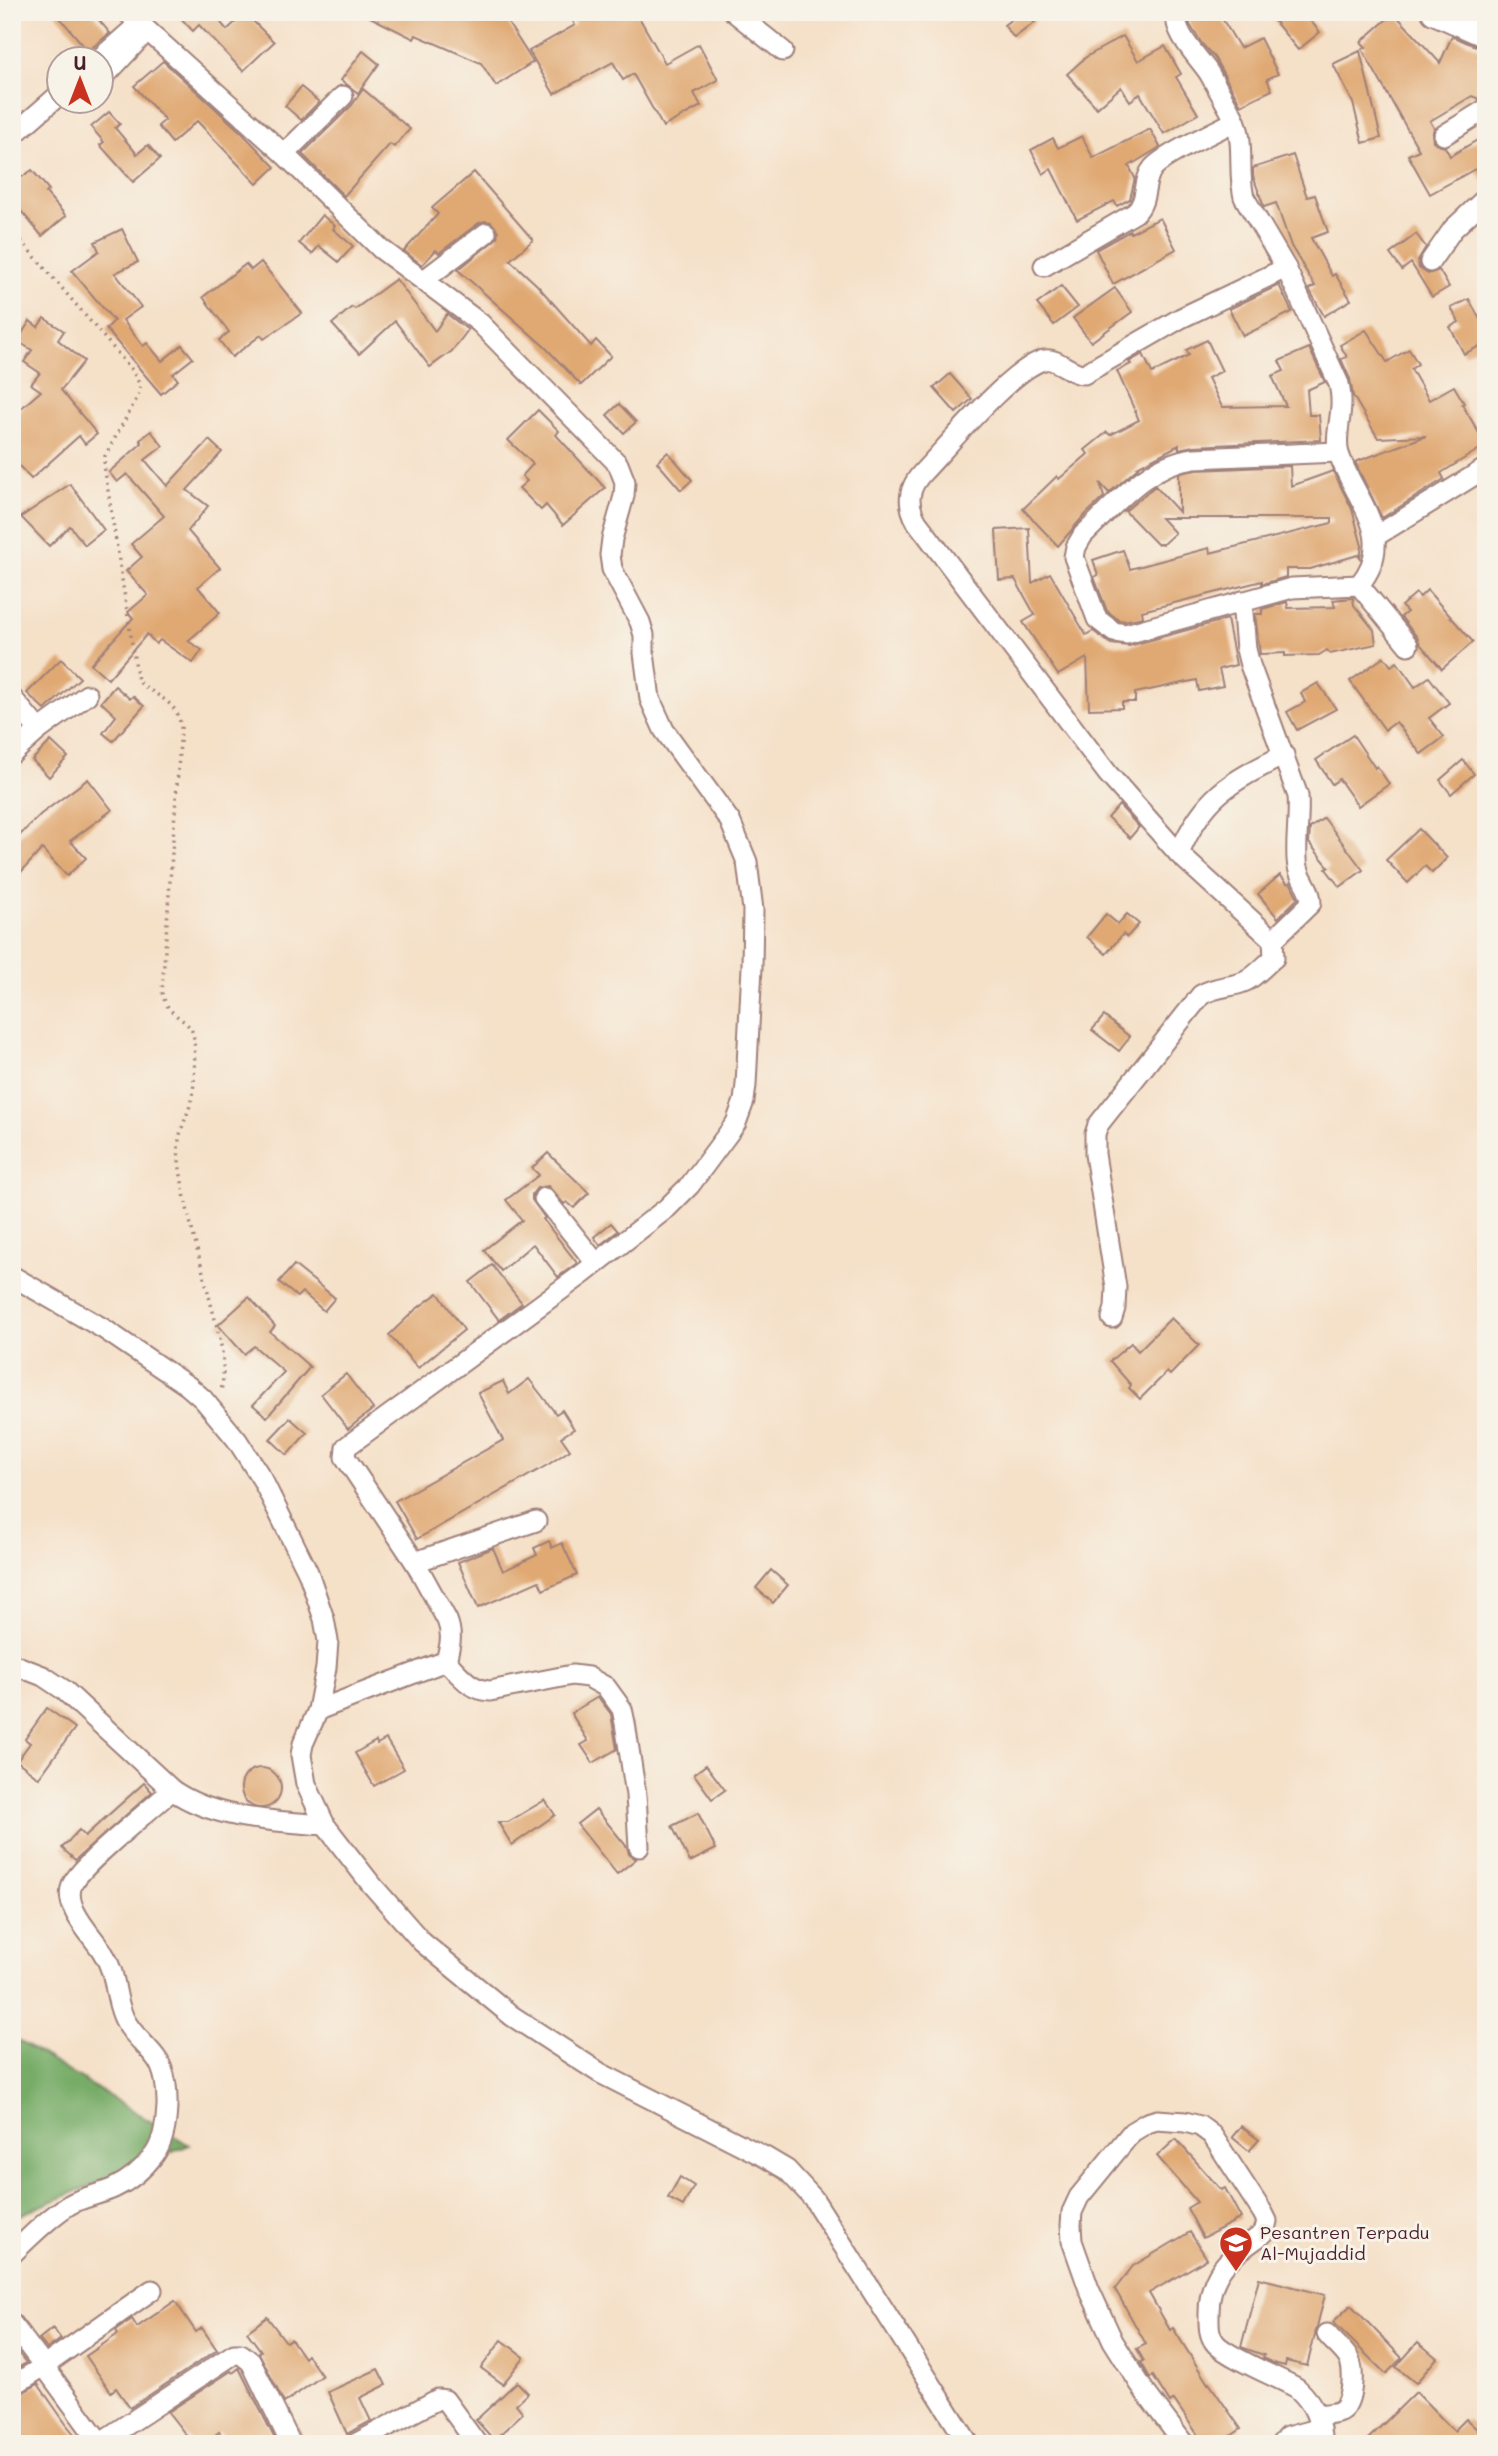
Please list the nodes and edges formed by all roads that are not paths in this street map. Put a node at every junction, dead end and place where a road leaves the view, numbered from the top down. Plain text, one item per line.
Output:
1 (734, 12) edge
2 (1176, 12) edge
3 (1434, 12) edge
4 (138, 22) edge
5 (1486, 34) edge
6 (113, 46) edge
7 (783, 51) dead end
8 (116, 63) edge
9 (343, 96) dead end
10 (46, 106) edge
11 (1486, 109) edge
12 (1235, 121) junction
13 (1444, 135) dead end
14 (12, 136) edge
15 (284, 154) junction
16 (1486, 198) edge
17 (486, 233) dead end
18 (1430, 261) dead end
19 (1044, 266) dead end
20 (1286, 268) junction
21 (424, 280) junction
22 (1338, 452) junction
23 (1486, 468) edge
24 (1376, 537) junction
25 (1359, 585) junction
26 (1242, 601) junction
27 (1408, 645) dead end
28 (87, 695) dead end
29 (12, 698) edge
30 (39, 730) junction
31 (12, 754) edge
32 (1284, 755) junction
33 (1179, 854) junction
34 (1273, 940) junction
35 (544, 1198) dead end
36 (596, 1263) junction
37 (12, 1276) edge
38 (1112, 1318) dead end
39 (536, 1521) dead end
40 (415, 1562) junction
41 (446, 1661) junction
42 (12, 1664) edge
43 (318, 1710) junction
44 (172, 1790) junction
45 (325, 1825) junction
46 (639, 1847) dead end
47 (12, 2254) edge
48 (152, 2290) dead end
49 (12, 2324) edge
50 (1326, 2334) dead end
51 (44, 2366) junction
52 (12, 2386) edge
53 (1320, 2429) edge
54 (100, 2443) edge
55 (291, 2444) edge
56 (355, 2444) edge
57 (477, 2444) edge
58 (969, 2444) edge
59 (1184, 2444) edge
60 (1281, 2444) edge

1 - 7 street
2 - 12 street
3 - 5 main road
4 - 6 street
4 - 8 street
4 - 15 street
9 - 15 street
10 - 14 street
11 - 13 street
12 - 19 street
12 - 20 street
15 - 21 street
16 - 18 street
17 - 21 street
20 - 22 street
20 - 33 street
21 - 36 street
22 - 24 street
22 - 26 street
23 - 24 street
24 - 25 street
25 - 26 street
25 - 27 street
26 - 32 street
28 - 30 street
29 - 30 street
30 - 31 street
32 - 33 street
32 - 34 street
33 - 34 street
34 - 38 street
35 - 36 street
36 - 40 street
37 - 43 street
39 - 40 street
40 - 41 street
41 - 43 street
41 - 46 street
42 - 44 street
43 - 45 street
44 - 45 street
44 - 47 street
45 - 58 street
48 - 51 street
49 - 51 street
50 - 53 street
51 - 52 street
51 - 54 street
53 - 59 street
53 - 60 street
54 - 55 street
56 - 57 street

